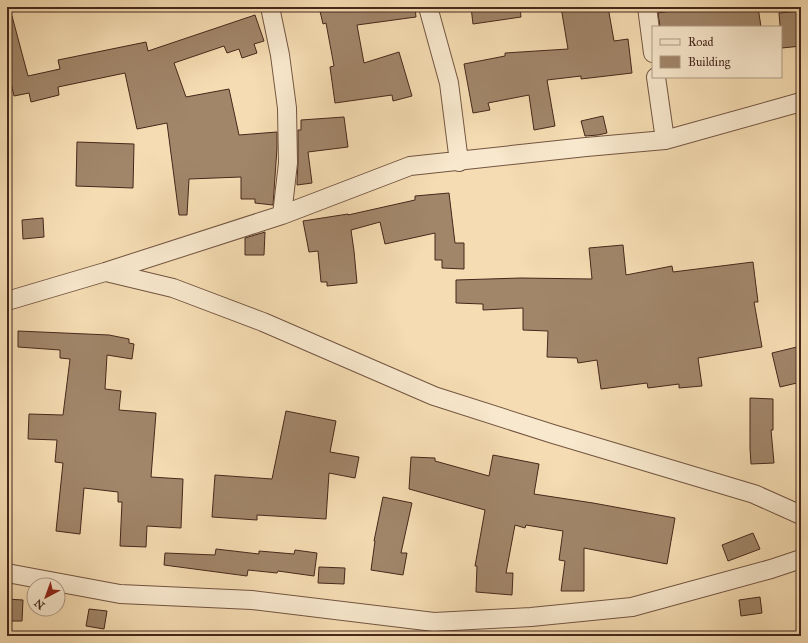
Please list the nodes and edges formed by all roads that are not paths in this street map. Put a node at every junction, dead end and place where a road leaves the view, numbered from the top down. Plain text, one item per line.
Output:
1 (270, 7) edge
2 (428, 7) edge
3 (647, 7) edge
4 (652, 45) edge
5 (656, 78) edge
6 (801, 102) edge
7 (665, 140) junction
8 (459, 162) junction
9 (282, 215) junction
10 (105, 272) junction
11 (7, 301) edge
12 (801, 515) edge
13 (801, 559) edge
14 (7, 573) edge
15 (434, 629) edge

1 - 9 street
2 - 8 street
3 - 4 street
5 - 7 street
6 - 7 street
7 - 8 street
8 - 9 street
9 - 10 street
10 - 11 street
10 - 12 street
13 - 15 street
14 - 15 street

